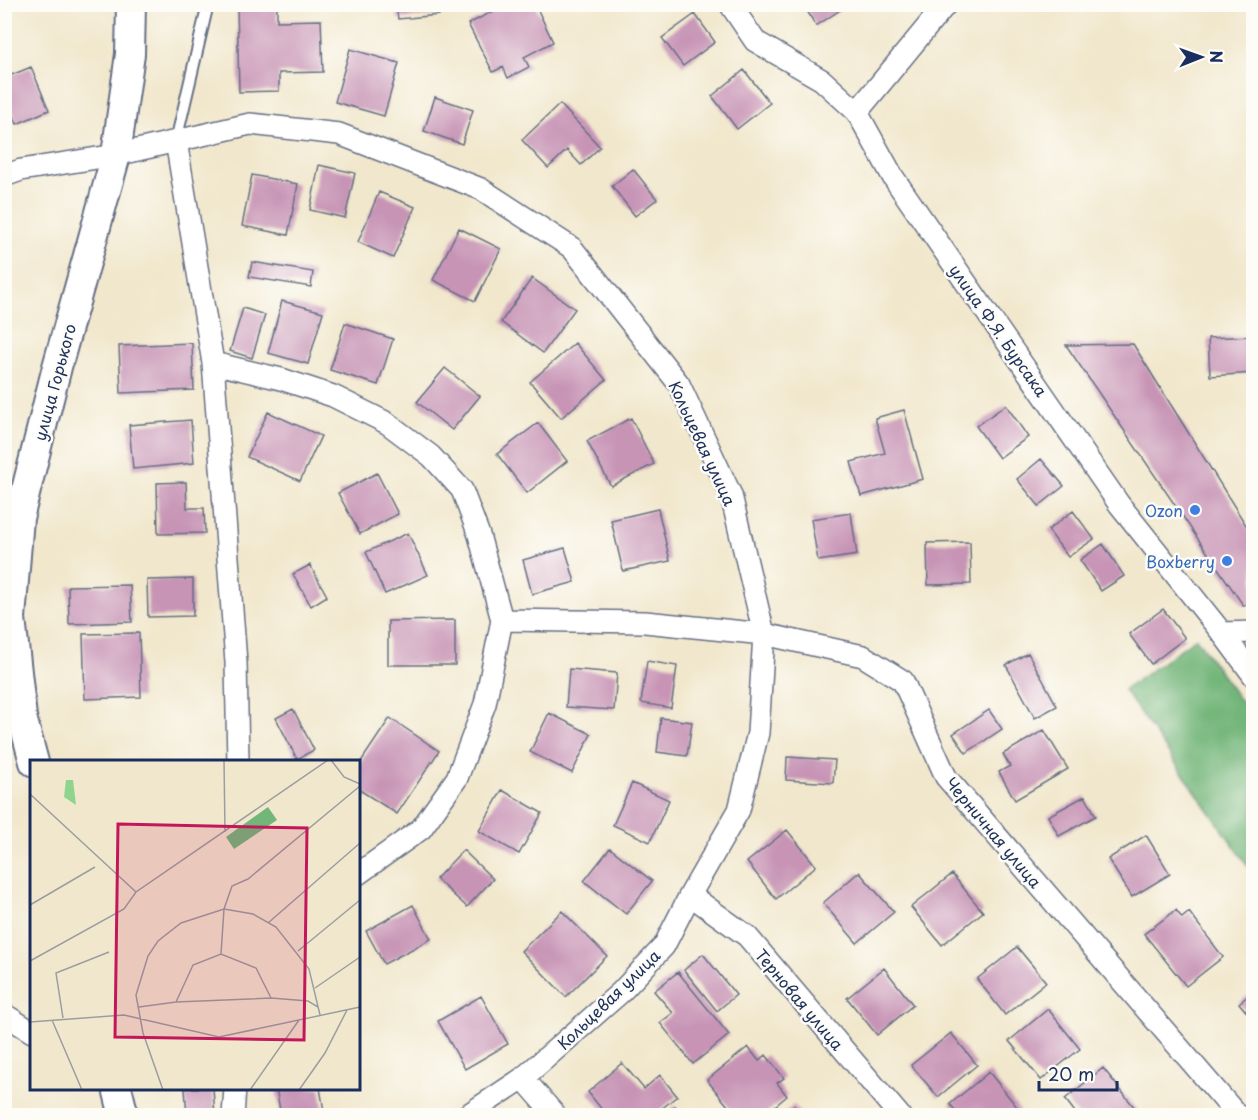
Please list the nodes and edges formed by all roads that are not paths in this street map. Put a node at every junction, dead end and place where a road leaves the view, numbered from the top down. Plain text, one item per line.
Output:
1 (131, 4) edge
2 (207, 4) edge
3 (730, 4) edge
4 (946, 4) edge
5 (857, 112) junction
6 (176, 141) junction
7 (116, 155) junction
8 (4, 176) edge
9 (213, 363) junction
10 (502, 620) junction
11 (1254, 632) edge
12 (1222, 633) junction
13 (764, 634) junction
14 (1254, 676) edge
15 (33, 760) edge
16 (238, 760) edge
17 (360, 873) edge
18 (690, 895) junction
19 (4, 1014) edge
20 (30, 1031) edge
21 (523, 1078) junction
22 (235, 1090) edge
23 (233, 1116) edge
24 (466, 1116) edge
25 (556, 1116) edge
26 (900, 1116) edge
27 (1238, 1116) edge

1 - 7 main road, улица Горького
2 - 6 lane
3 - 5 street, улица Ф.Я. Бурсака
4 - 5 street
5 - 12 street, улица Ф.Я. Бурсака
6 - 7 street, Кольцевая улица
6 - 9 street
6 - 13 street, Кольцевая улица
7 - 8 street, Кольцевая улица
7 - 15 main road, улица Горького
9 - 10 street
9 - 16 street
10 - 13 street, Черничная улица
10 - 17 street
11 - 12 street
12 - 14 street, улица Ф.Я. Бурсака
13 - 18 street, Кольцевая улица
13 - 27 street, Черничная улица
18 - 21 street, Кольцевая улица
18 - 26 street, Терновая улица
19 - 20 street
21 - 24 street, Кольцевая улица
21 - 25 street
22 - 23 street

